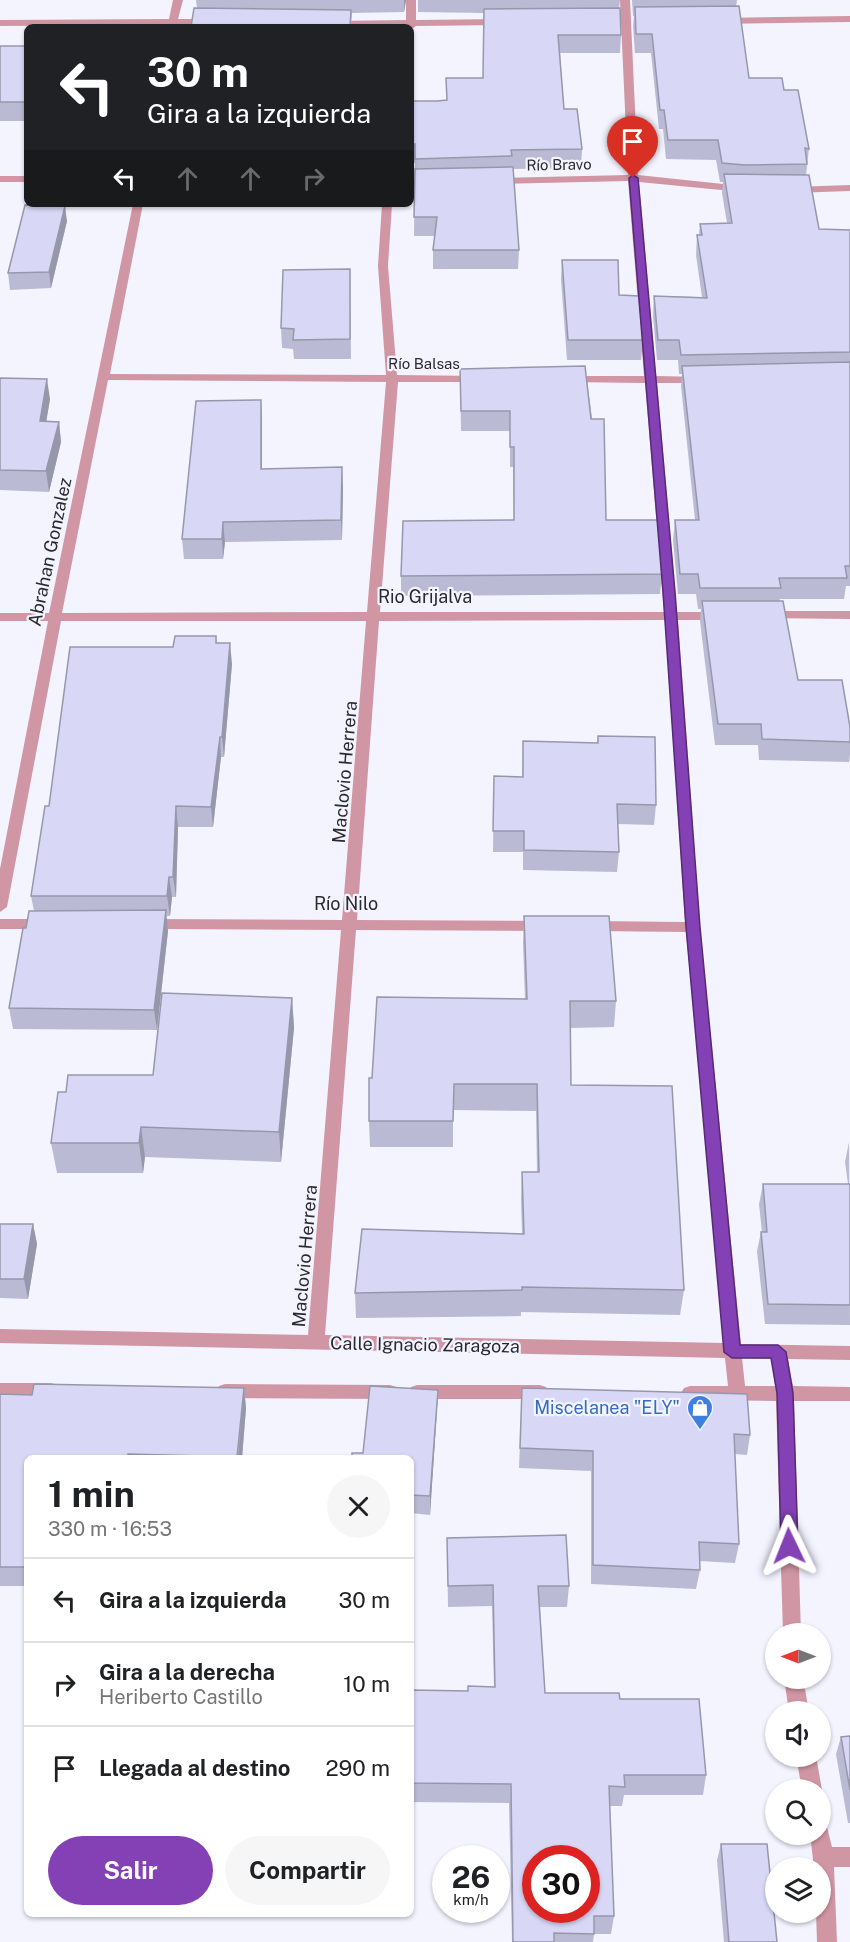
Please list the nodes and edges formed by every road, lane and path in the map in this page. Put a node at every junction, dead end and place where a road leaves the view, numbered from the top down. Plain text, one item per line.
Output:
1 (178, 0) edge
2 (411, 0) edge
3 (625, 0) edge
4 (850, 19) edge
5 (709, 21) edge
6 (228, 22) edge
7 (519, 22) edge
8 (0, 23) edge
9 (172, 24) edge
10 (411, 24) edge
11 (414, 25) edge
12 (633, 178) junction
13 (0, 179) edge
14 (24, 179) edge
15 (481, 182) edge
16 (850, 188) edge
17 (755, 190) edge
18 (779, 190) edge
19 (137, 207) edge
20 (387, 207) edge
21 (105, 377) junction
22 (392, 379) junction
23 (493, 379) edge
24 (549, 379) edge
25 (710, 380) edge
26 (652, 381) junction
27 (375, 615) junction
28 (731, 615) edge
29 (755, 615) edge
30 (850, 615) edge
31 (0, 616) edge
32 (671, 616) junction
33 (55, 617) junction
34 (0, 907) edge
35 (351, 923) junction
36 (0, 924) edge
37 (58, 924) edge
38 (129, 924) edge
39 (693, 927) junction
40 (0, 1336) edge
41 (316, 1342) junction
42 (732, 1352) junction
43 (778, 1352) junction
44 (850, 1353) edge
45 (0, 1390) edge
46 (71, 1390) edge
47 (202, 1391) edge
48 (558, 1392) edge
49 (677, 1393) edge
50 (737, 1393) junction
51 (785, 1393) junction
52 (850, 1394) edge
53 (792, 1623) edge
54 (822, 1845) edge
55 (824, 1857) edge
56 (831, 1857) edge
57 (850, 1857) edge
58 (826, 1923) edge
59 (827, 1942) edge

1 - 9 street
2 - 10 street
3 - 12 street
4 - 5 street
6 - 9 street
7 - 11 street
8 - 9 street
12 - 15 street, Río Bravo
12 - 17 street, Río Bravo
12 - 26 street
13 - 14 street
16 - 18 street
19 - 21 street, Abrahan Gonzalez
20 - 22 street, Maclovio Herrera
21 - 22 street, Río Balsas
21 - 33 street, Abrahan Gonzalez
22 - 23 street, Río Balsas
22 - 27 street, Maclovio Herrera
24 - 26 street
25 - 26 street
26 - 32 street
27 - 32 street, Rio Grijalva
27 - 33 street, Rio Grijalva
27 - 35 street, Maclovio Herrera
28 - 32 street, Rio Grijalva
29 - 30 street
31 - 33 street, Rio Grijalva
32 - 39 street
33 - 34 street, Abrahan Gonzalez
35 - 38 street, Río Nilo
35 - 39 street, Río Nilo
35 - 41 street, Maclovio Herrera
36 - 37 street
39 - 42 street
40 - 41 street, Calle Ignacio Zaragoza
41 - 42 street, Calle Ignacio Zaragoza
42 - 43 street, Calle Ignacio Zaragoza
42 - 50 street
43 - 44 street, Calle Ignacio Zaragoza
43 - 51 street
45 - 46 street
47 - 48 street
49 - 50 street
50 - 51 street
51 - 52 street
51 - 53 street
54 - 55 street
56 - 57 street
58 - 59 street

